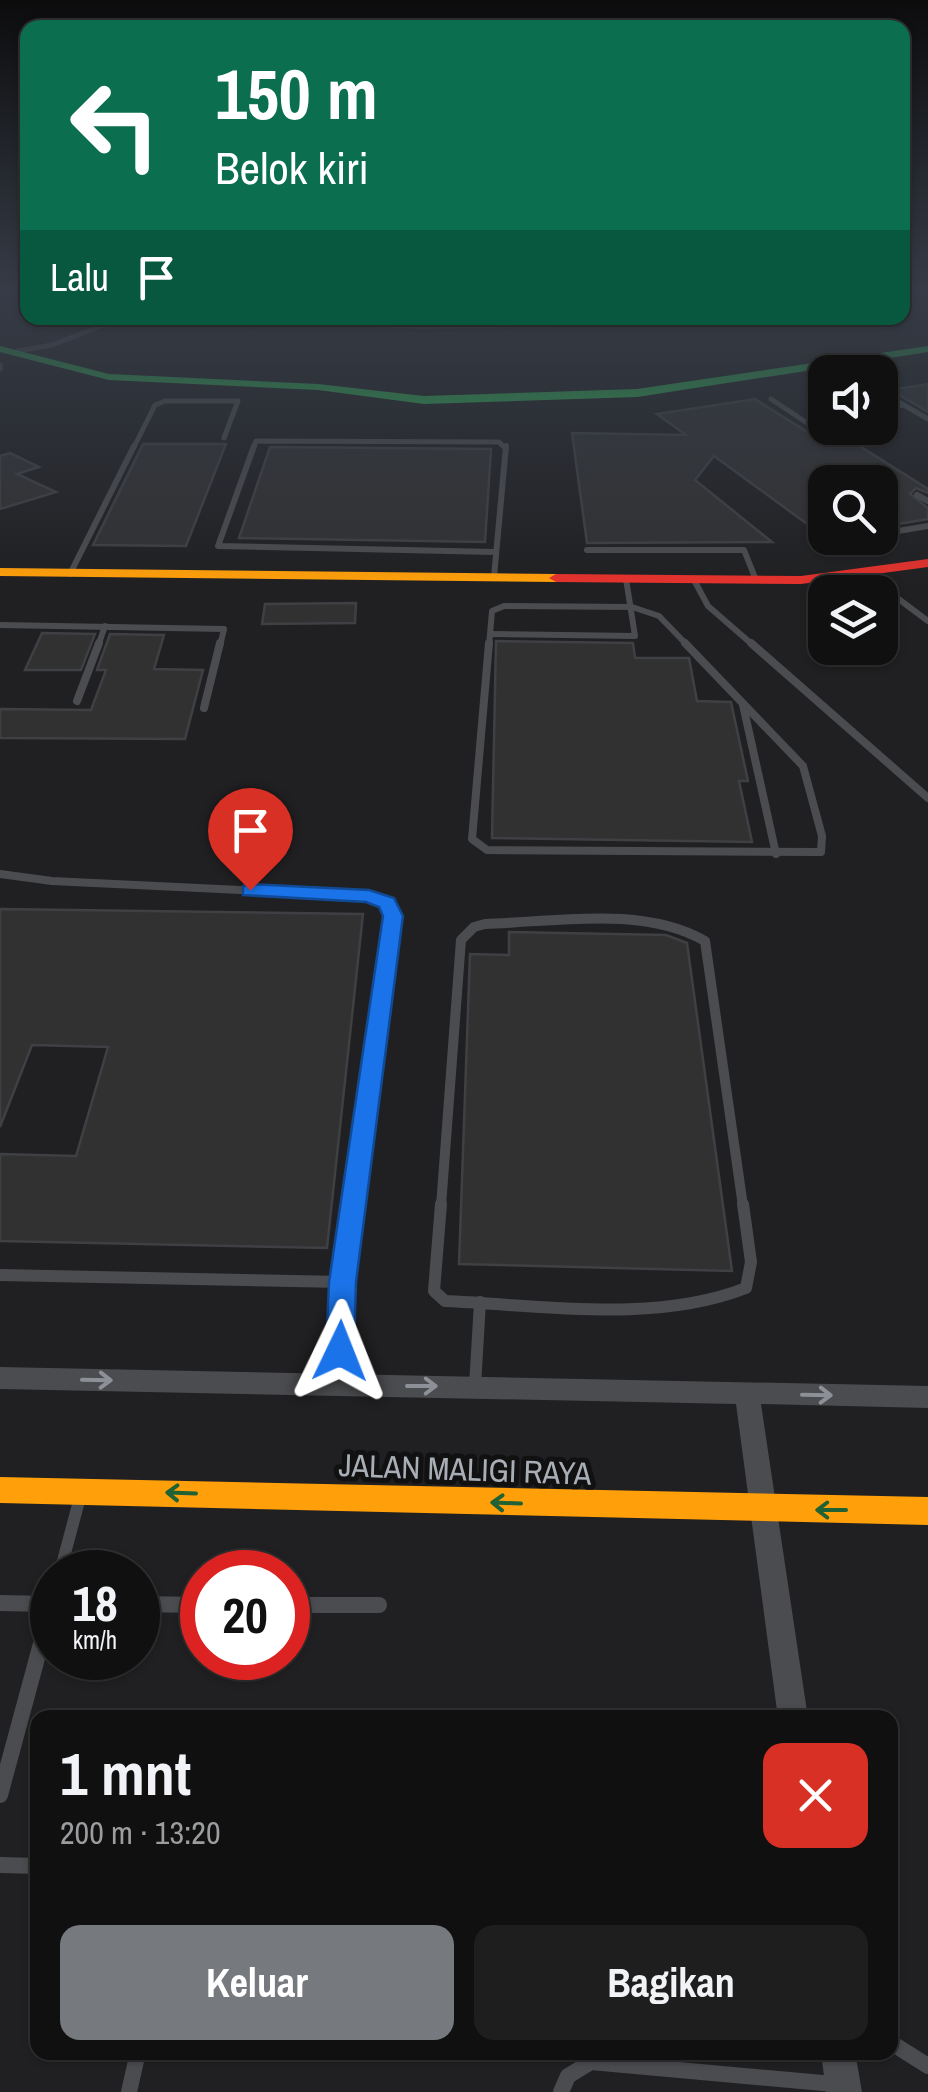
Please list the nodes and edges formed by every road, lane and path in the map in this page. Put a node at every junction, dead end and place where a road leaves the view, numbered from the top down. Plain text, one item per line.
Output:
1 (324, 389) edge
2 (665, 389) edge
3 (770, 400) dead end
4 (898, 402) edge
5 (904, 405) junction
6 (898, 406) edge
7 (928, 419) edge
8 (806, 422) edge
9 (224, 438) dead end
10 (917, 495) dead end
11 (928, 501) edge
12 (928, 526) edge
13 (898, 531) edge
14 (587, 550) dead end
15 (495, 552) junction
16 (928, 563) edge
17 (0, 572) edge
18 (70, 574) junction
19 (864, 574) junction
20 (494, 577) junction
21 (626, 579) junction
22 (694, 580) junction
23 (756, 580) junction
24 (632, 607) junction
25 (928, 621) edge
26 (0, 625) edge
27 (104, 626) junction
28 (490, 634) junction
29 (77, 701) dead end
30 (743, 705) junction
31 (204, 708) dead end
32 (928, 798) edge
33 (776, 854) junction
34 (0, 874) edge
35 (0, 1275) edge
36 (343, 1282) junction
37 (480, 1302) junction
38 (0, 1378) edge
39 (338, 1385) junction
40 (474, 1386) junction
41 (747, 1394) junction
42 (928, 1397) edge
43 (0, 1490) edge
44 (82, 1491) junction
45 (765, 1510) junction
46 (928, 1511) edge
47 (66, 1550) edge
48 (0, 1603) edge
49 (30, 1604) edge
50 (310, 1605) edge
51 (379, 1606) dead end
52 (31, 1680) edge
53 (792, 1710) edge
54 (0, 1795) edge
55 (0, 1865) edge
56 (30, 1866) edge
57 (898, 2047) edge
58 (136, 2060) edge
59 (928, 2066) edge
60 (842, 2076) edge
61 (130, 2092) edge
62 (561, 2092) edge

1 - 2 street
3 - 8 lane
4 - 5 lane
5 - 6 lane
5 - 7 lane
9 - 18 lane
10 - 11 lane
12 - 13 lane
14 - 23 lane
15 - 15 lane
15 - 20 lane
16 - 19 street
17 - 18 street
18 - 20 street
19 - 23 street
19 - 25 lane
20 - 21 street
21 - 22 street
21 - 24 lane
22 - 23 street
22 - 32 lane
24 - 28 lane
24 - 28 lane
24 - 30 lane
26 - 27 lane
27 - 29 lane
27 - 31 lane
28 - 33 lane
30 - 33 lane
30 - 33 lane
34 - 36 lane
35 - 36 lane
36 - 39 lane
37 - 37 lane
37 - 40 lane
38 -> 39 street
39 -> 40 street
40 - 41 street
41 -> 42 street
41 - 45 street
43 - 44 street, JALAN MALIGI RAYA
45 -> 44 street, JALAN MALIGI RAYA
44 - 47 lane
46 -> 45 street, JALAN MALIGI RAYA
45 - 53 street
48 - 49 lane
50 - 51 lane
52 - 54 lane
55 - 56 lane
57 - 59 lane
58 - 61 lane
60 - 62 lane

